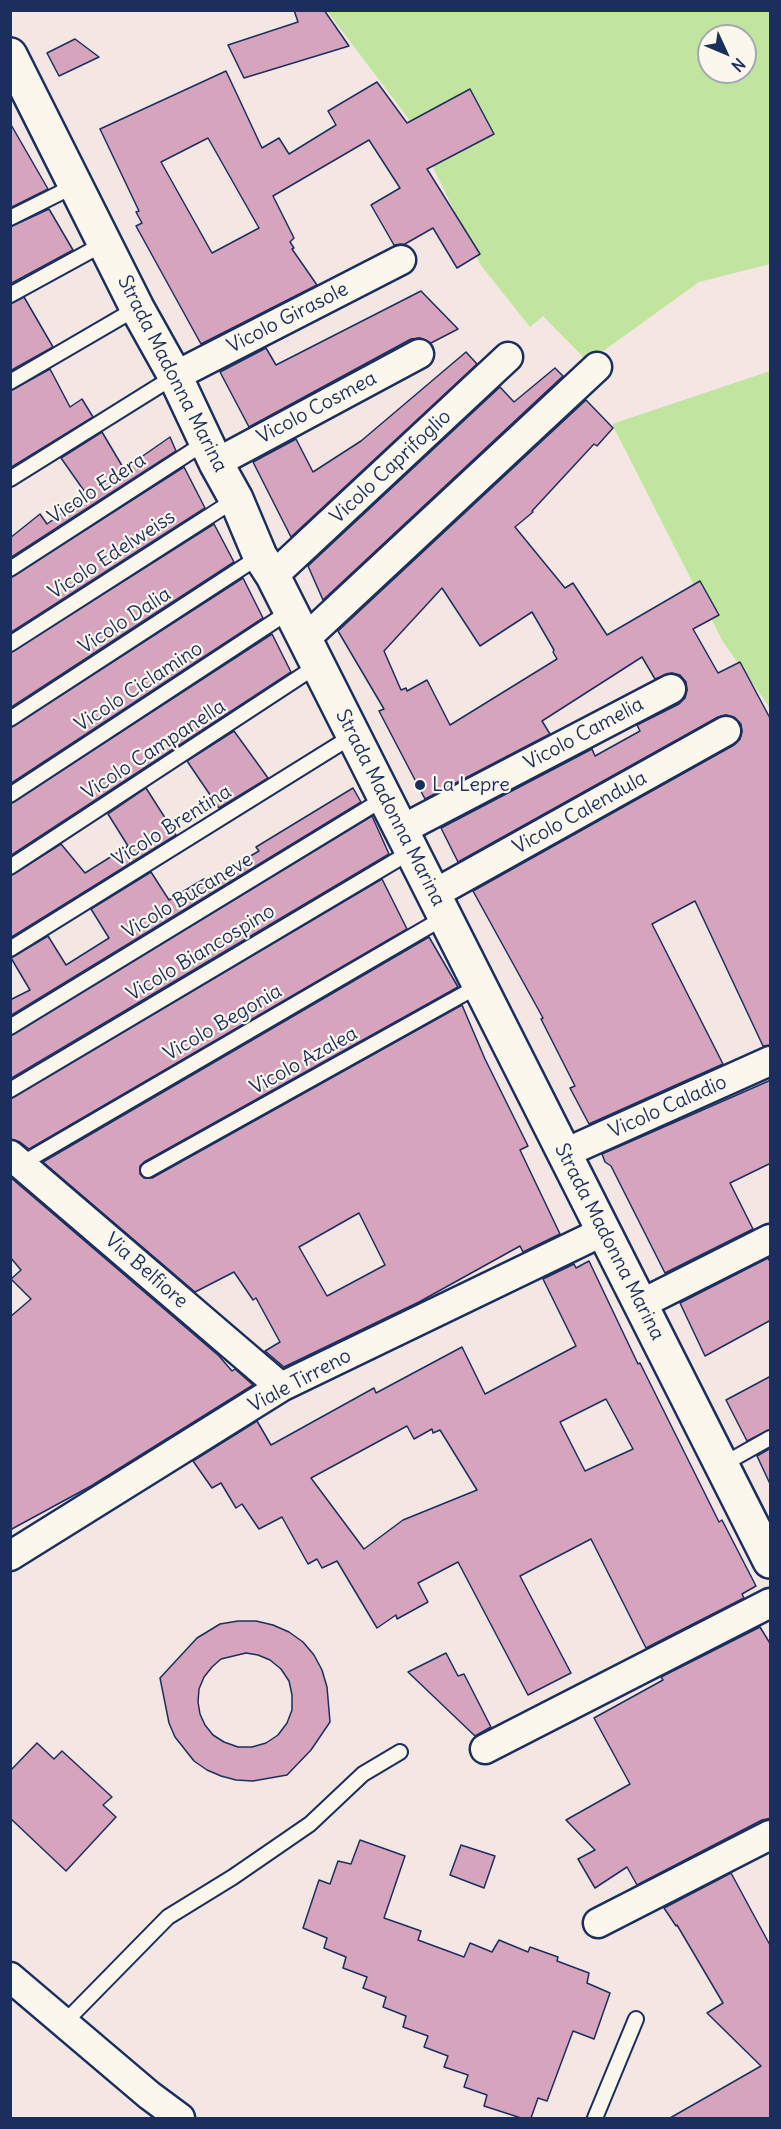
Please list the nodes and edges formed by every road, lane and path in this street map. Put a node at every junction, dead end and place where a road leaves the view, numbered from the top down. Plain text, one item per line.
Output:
1 (10, 55) edge
2 (76, 185) junction
3 (10, 218) edge
4 (105, 243) junction
5 (401, 260) dead end
6 (10, 295) edge
7 (137, 308) junction
8 (419, 354) dead end
9 (508, 357) dead end
10 (597, 367) dead end
11 (175, 376) junction
12 (10, 382) edge
13 (211, 452) junction
14 (10, 479) edge
15 (236, 499) junction
16 (267, 566) junction
17 (10, 569) edge
18 (290, 611) junction
19 (10, 644) edge
20 (312, 652) junction
21 (671, 689) dead end
22 (10, 719) edge
23 (726, 731) dead end
24 (354, 735) junction
25 (10, 795) edge
26 (385, 798) junction
27 (407, 840) junction
28 (10, 867) edge
29 (440, 905) junction
30 (10, 949) edge
31 (480, 985) junction
32 (10, 1027) edge
33 (771, 1061) edge
34 (10, 1090) edge
35 (565, 1153) junction
36 (16, 1159) edge
37 (148, 1170) dead end
38 (604, 1231) junction
39 (771, 1239) edge
40 (641, 1304) junction
41 (282, 1387) junction
42 (771, 1438) edge
43 (722, 1465) junction
44 (10, 1556) edge
45 (771, 1561) edge
46 (771, 1603) edge
47 (485, 1749) dead end
48 (400, 1752) dead end
49 (771, 1835) edge
50 (598, 1923) dead end
51 (10, 1977) edge
52 (636, 2019) dead end
53 (64, 2023) junction
54 (180, 2118) edge
55 (595, 2118) edge

1 - 2 street, Strada Madonna Marina
2 - 3 lane
2 - 4 street, Strada Madonna Marina
4 - 6 lane
4 - 7 street, Strada Madonna Marina
5 - 11 street, Vicolo Girasole
7 - 11 street, Strada Madonna Marina
7 - 12 lane
8 - 13 street, Vicolo Cosmea
9 - 16 street, Vicolo Caprifoglio
10 - 20 street
11 - 13 street, Strada Madonna Marina
11 - 14 lane
13 - 15 street, Strada Madonna Marina
13 - 17 lane, Vicolo Edera
15 - 16 street, Strada Madonna Marina
15 - 19 lane, Vicolo Edelweiss
16 - 18 street, Strada Madonna Marina
16 - 22 lane, Vicolo Dalia
18 - 20 street, Strada Madonna Marina
18 - 25 lane, Vicolo Ciclamino
20 - 24 street, Strada Madonna Marina
20 - 28 lane, Vicolo Campanella
21 - 27 street, Vicolo Camelia
23 - 29 street, Vicolo Calendula
24 - 26 street, Strada Madonna Marina
24 - 30 lane, Vicolo Brentina
26 - 27 street, Strada Madonna Marina
26 - 32 lane, Vicolo Bucaneve
27 - 29 street, Strada Madonna Marina
27 - 34 lane, Vicolo Biancospino
29 - 31 street, Strada Madonna Marina
29 - 36 lane, Vicolo Begonia
31 - 35 street, Strada Madonna Marina
31 - 37 lane, Vicolo Azalea
33 - 35 street, Vicolo Caladio
35 - 38 street, Strada Madonna Marina
36 - 41 street, Via Belfiore
38 - 40 street, Strada Madonna Marina
38 - 41 street, Viale Tirreno
39 - 40 street
40 - 43 street, Strada Madonna Marina
41 - 44 street, Viale Tirreno
42 - 43 lane
43 - 45 street, Strada Madonna Marina
46 - 47 street
48 - 53 lane
49 - 50 street
51 - 53 street
52 - 55 lane
53 - 54 street

